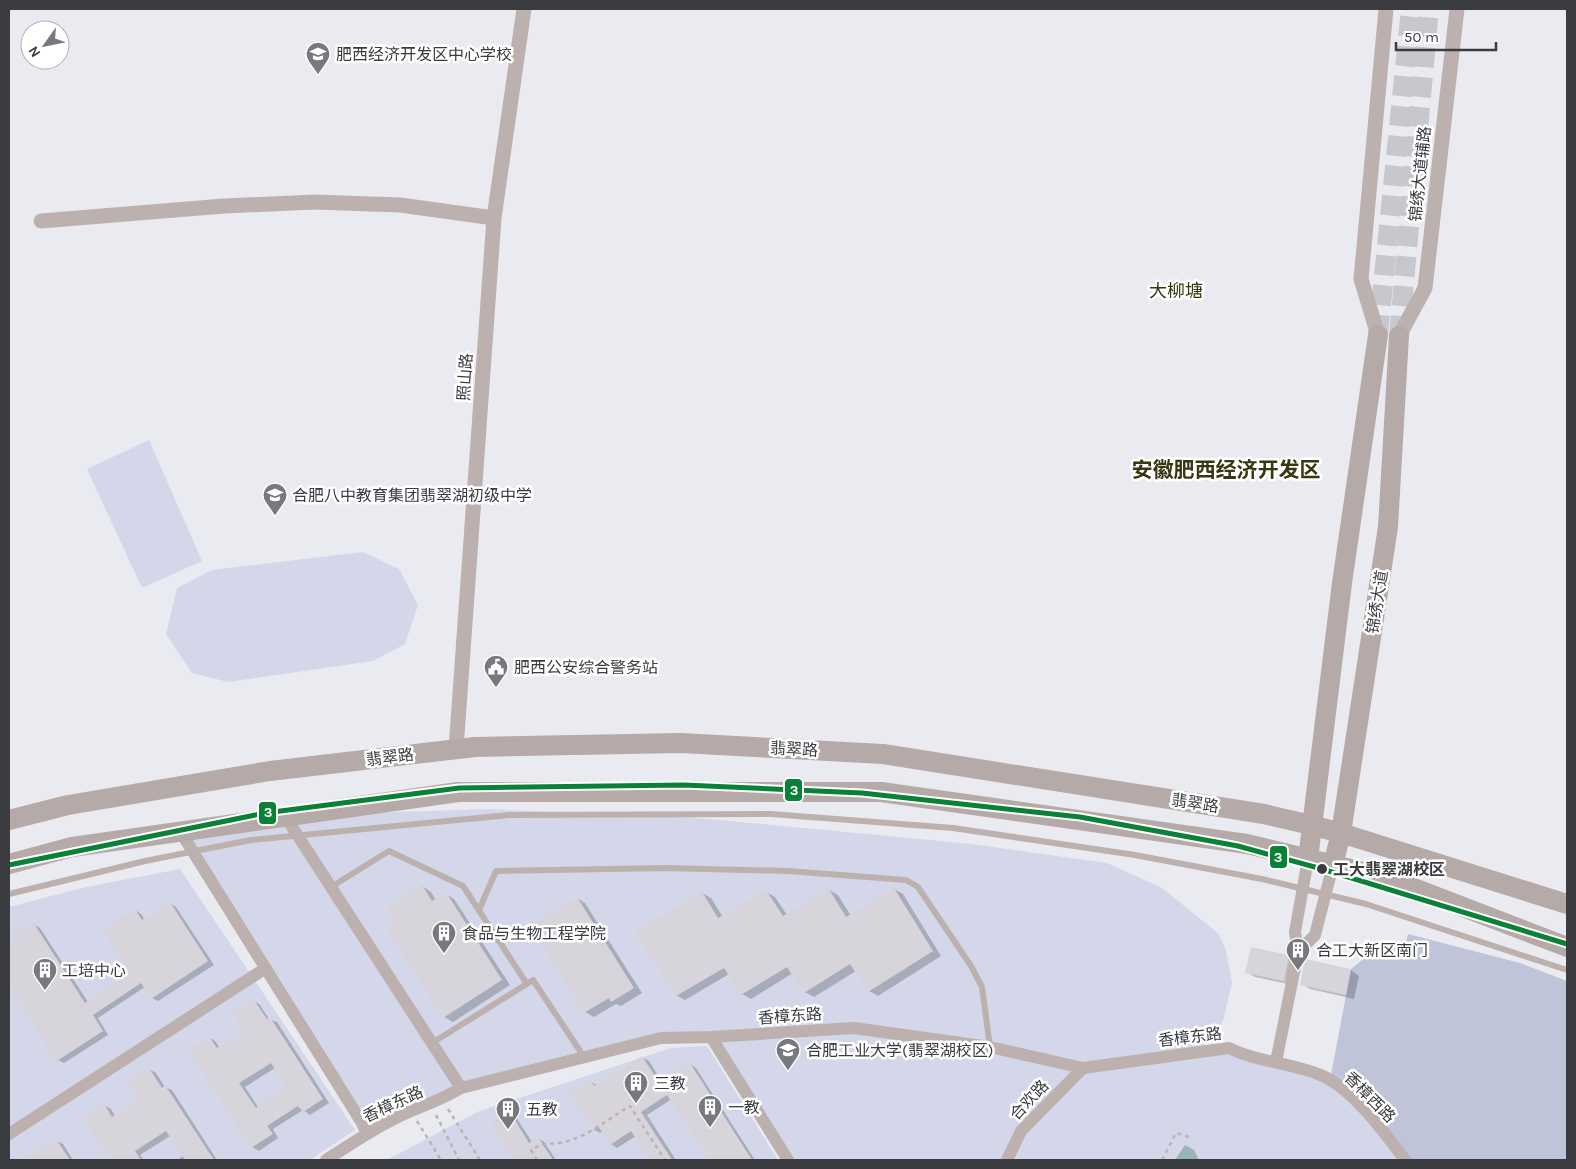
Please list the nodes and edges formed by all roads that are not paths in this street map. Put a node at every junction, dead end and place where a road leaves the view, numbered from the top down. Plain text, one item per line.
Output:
1 (524, 9) edge
2 (1386, 9) edge
3 (1457, 9) edge
4 (494, 218) junction
5 (41, 221) dead end
6 (1378, 335) joint
7 (1399, 336) joint
8 (456, 749) junction
9 (285, 816) junction
10 (9, 820) edge
11 (1312, 825) junction
12 (180, 831) junction
13 (1341, 833) junction
14 (298, 836) junction
15 (193, 852) junction
16 (1308, 858) junction
17 (9, 864) edge
18 (1333, 864) junction
19 (331, 887) junction
20 (1303, 889) junction
21 (9, 894) edge
22 (1325, 894) junction
23 (1567, 904) edge
24 (479, 910) junction
25 (1567, 947) edge
26 (1298, 952) junction
27 (266, 968) junction
28 (1567, 970) edge
29 (527, 984) junction
30 (711, 1037) junction
31 (432, 1043) junction
32 (990, 1047) junction
33 (584, 1057) junction
34 (1275, 1061) junction
35 (1083, 1068) junction
36 (461, 1088) junction
37 (9, 1134) edge
38 (367, 1134) junction
39 (326, 1160) edge
40 (788, 1160) edge
41 (1007, 1160) edge
42 (1405, 1160) edge

1 - 4 street, 照山路
2 - 6 street
3 - 7 street, 锦绣大道辅路
4 - 5 street
4 - 8 street, 照山路
6 - 11 main road
7 - 13 main road, 锦绣大道
8 - 10 main road, 翡翠路
8 - 11 main road, 翡翠路
9 - 12 main road, 翡翠路
9 - 14 street
9 - 16 main road, 翡翠路
11 - 13 main road, 翡翠路
11 - 16 main road
12 - 15 street
12 - 17 main road, 翡翠路
13 - 18 main road, 锦绣大道
13 - 23 main road, 翡翠路
14 - 15 lane
14 - 19 street
14 - 20 lane
15 - 21 lane
15 - 27 street
16 - 18 main road, 翡翠路
16 - 20 street
18 - 22 street
18 - 25 main road, 翡翠路
19 - 24 lane
19 - 31 street
20 - 22 lane
20 - 26 street
22 - 26 street
22 - 28 lane
24 - 29 lane
24 - 32 lane
26 - 34 street
27 - 37 street
27 - 38 street
29 - 31 lane
29 - 33 lane
30 - 32 street, 香樟东路
30 - 33 street, 香樟东路
30 - 40 street
31 - 36 street
32 - 35 street, 香樟东路
33 - 36 street, 香樟东路
34 - 35 street, 香樟东路
34 - 42 street, 香樟西路
35 - 41 street, 合欢路
36 - 38 street, 香樟东路
38 - 39 street, 香樟东路

